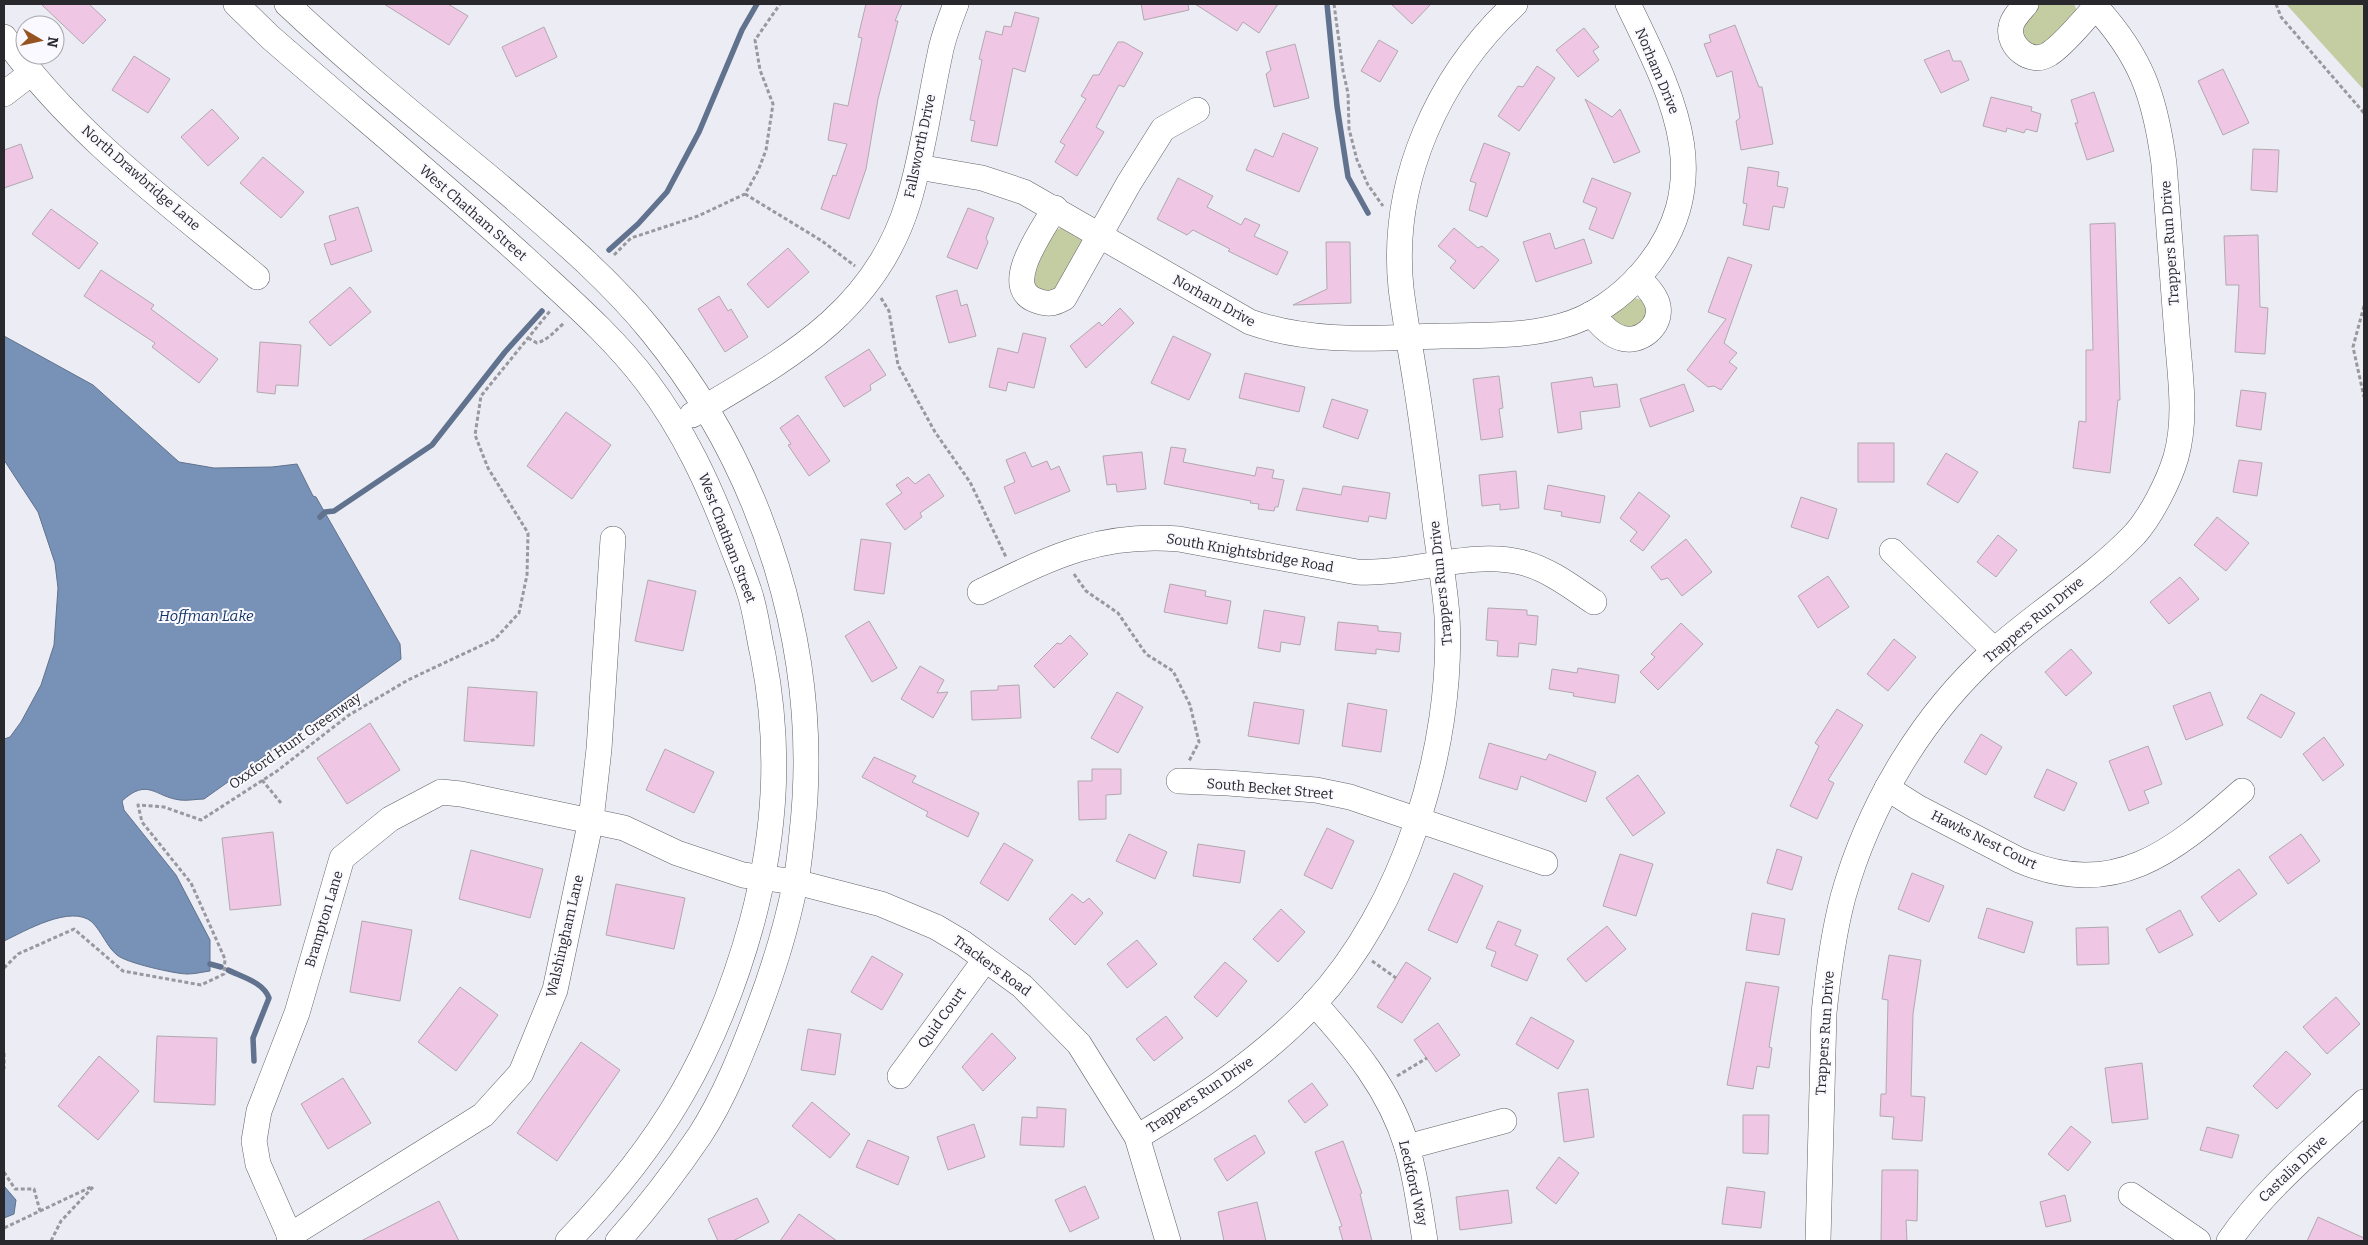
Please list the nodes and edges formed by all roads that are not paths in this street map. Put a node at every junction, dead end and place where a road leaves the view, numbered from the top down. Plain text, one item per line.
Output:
1 (236, 4) edge
2 (287, 4) edge
3 (956, 4) edge
4 (1515, 4) edge
5 (1628, 4) edge
6 (2026, 4) edge
7 (2095, 6) edge
8 (4, 37) edge
9 (30, 74) junction
10 (4, 94) edge
11 (1197, 110) dead end
12 (918, 167) junction
13 (1055, 208) junction
14 (1100, 236) junction
15 (257, 277) dead end
16 (1638, 278) junction
17 (1591, 314) junction
18 (1409, 337) junction
19 (706, 407) junction
20 (677, 424) junction
21 (613, 539) dead end
22 (1892, 551) dead end
23 (1441, 565) junction
24 (980, 592) dead end
25 (1594, 602) dead end
26 (1994, 650) junction
27 (1179, 781) road end
28 (1887, 788) junction
29 (2242, 791) dead end
30 (1417, 819) junction
31 (591, 820) junction
32 (1545, 863) dead end
33 (763, 879) junction
34 (796, 882) junction
35 (985, 960) junction
36 (1314, 1003) junction
37 (900, 1076) dead end
38 (2364, 1102) edge
39 (1504, 1121) dead end
40 (1138, 1137) junction
41 (1407, 1147) junction
42 (2132, 1195) dead end
43 (290, 1239) edge
44 (568, 1241) edge
45 (618, 1241) edge
46 (1168, 1241) edge
47 (1426, 1241) edge
48 (1818, 1241) edge
49 (2198, 1241) edge
50 (2229, 1241) edge

1 - 20 street, West Chatham Street
2 - 19 street
3 - 12 street, Fallsworth Drive
4 - 18 street, Trappers Run Drive
5 - 16 street, Norham Drive
6 - 7 street, Trappers Run Drive
7 - 26 street, Trappers Run Drive
8 - 9 street, North Drawbridge Lane
9 - 10 street
9 - 15 street, North Drawbridge Lane
11 - 14 street
12 - 13 street, Norham Drive
12 - 19 street, Fallsworth Drive
13 - 14 street, Norham Drive
13 - 14 street
14 - 18 street, Norham Drive
16 - 17 street, Norham Drive
16 - 17 street
17 - 18 street, Norham Drive
18 - 23 street, Trappers Run Drive
19 - 20 street, Fallsworth Drive
19 - 34 street
20 - 33 street, West Chatham Street
21 - 31 street, Walshingham Lane
22 - 26 street
23 - 24 street, South Knightsbridge Road
23 - 25 street, South Knightsbridge Road
23 - 30 street, Trappers Run Drive
26 - 28 street, Trappers Run Drive
27 - 30 street, South Becket Street
28 - 29 street, Hawks Nest Court
28 - 48 street, Trappers Run Drive
30 - 32 street, South Becket Street
30 - 36 street, Trappers Run Drive
31 - 33 street, Brampton Lane
31 - 43 street, Walshingham Lane
31 - 43 street, Brampton Lane
33 - 34 street, Brampton Lane
33 - 44 street, West Chatham Street
34 - 35 street, Trackers Road
34 - 45 street
35 - 37 street, Quid Court
35 - 40 street, Trackers Road
36 - 40 street, Trappers Run Drive
36 - 41 street, Leckford Way
38 - 50 street, Castalia Drive
39 - 41 street
40 - 46 street, Trackers Road
41 - 47 street, Leckford Way
42 - 49 street

